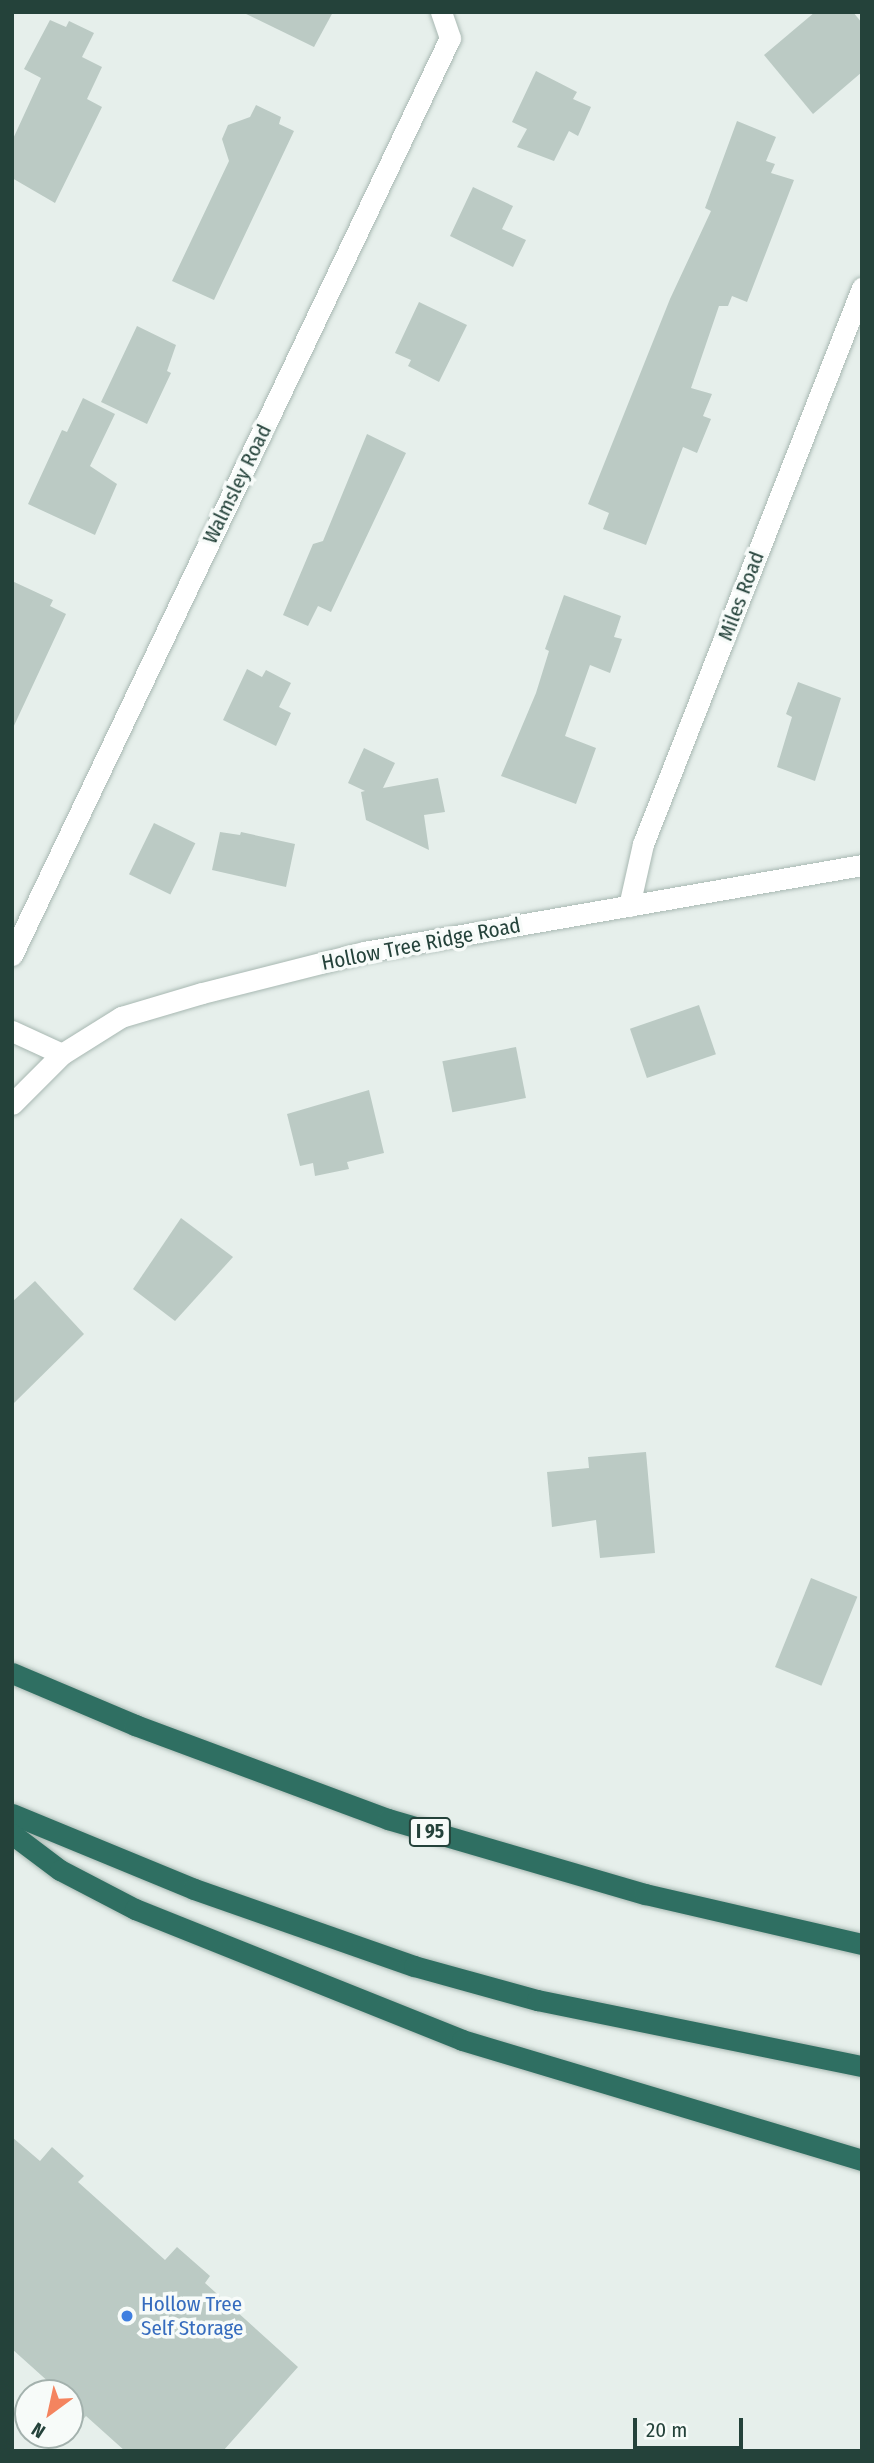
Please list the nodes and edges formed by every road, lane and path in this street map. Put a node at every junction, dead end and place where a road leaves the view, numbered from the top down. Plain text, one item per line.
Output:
1 (442, 12) edge
2 (862, 288) edge
3 (862, 865) edge
4 (629, 906) junction
5 (12, 955) edge
6 (12, 1031) edge
7 (62, 1054) junction
8 (12, 1104) edge
9 (12, 1673) edge
10 (12, 1814) edge
11 (12, 1834) edge
12 (862, 1944) edge
13 (862, 2066) edge
14 (862, 2160) edge

1 - 5 street, Walmsley Road
2 - 4 street, Miles Road
3 - 4 street, Hollow Tree Ridge Road
4 - 7 street, Hollow Tree Ridge Road
6 - 7 street
7 - 8 street, Hollow Tree Ridge Road
9 - 12 highway, I 95
10 - 13 highway
11 - 14 highway

